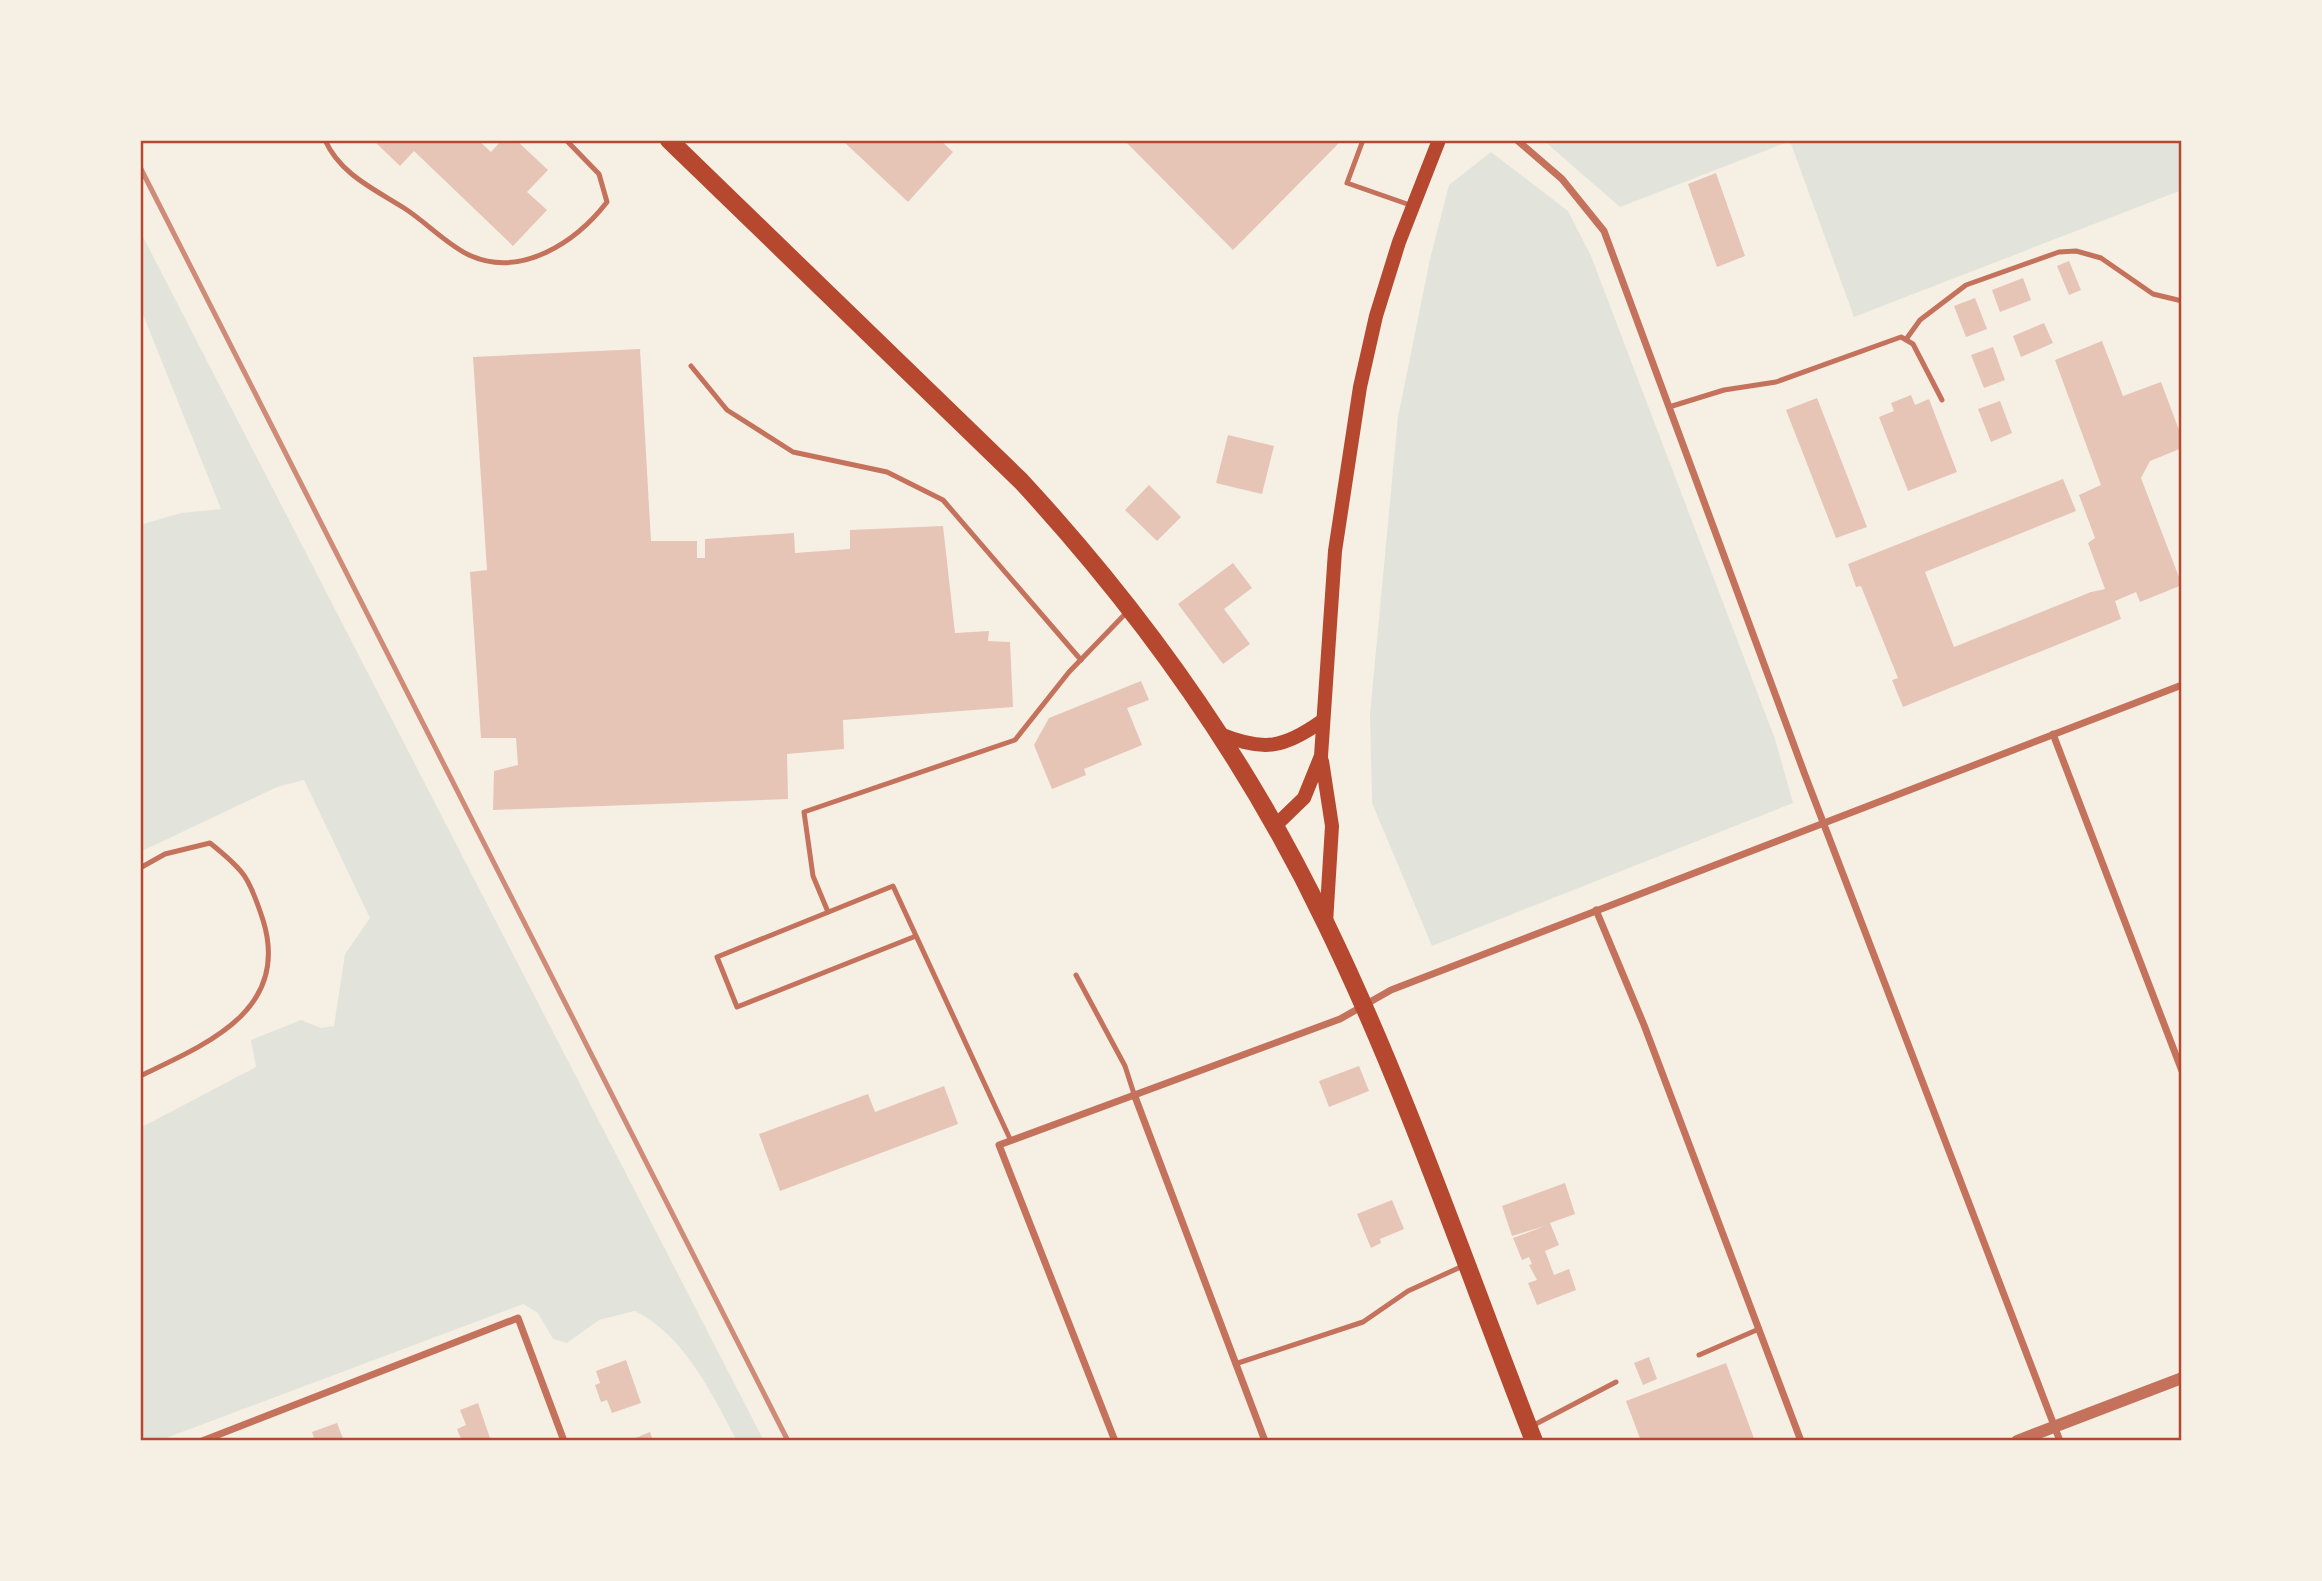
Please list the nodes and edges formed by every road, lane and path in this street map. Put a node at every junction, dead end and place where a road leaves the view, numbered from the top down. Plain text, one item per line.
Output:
1 (325, 140) edge
2 (566, 140) edge
3 (669, 140) edge
4 (1363, 140) edge
5 (1439, 140) edge
6 (1517, 140) edge
7 (1413, 206) junction
8 (2182, 301) edge
9 (1907, 338) junction
10 (691, 366) dead end
11 (1942, 400) dead end
12 (1669, 407) junction
13 (1131, 608) junction
14 (1081, 660) junction
15 (2182, 685) edge
16 (1322, 721) junction
17 (1220, 734) junction
18 (2053, 734) junction
19 (1321, 756) junction
20 (1825, 824) junction
21 (1275, 826) junction
22 (140, 868) edge
23 (1596, 910) junction
24 (828, 912) junction
25 (1326, 923) junction
26 (916, 936) junction
27 (1076, 975) dead end
28 (1364, 1005) junction
29 (2182, 1070) edge
30 (140, 1076) edge
31 (1134, 1094) junction
32 (1011, 1141) junction
33 (1465, 1265) junction
34 (1759, 1329) junction
35 (1699, 1355) dead end
36 (1234, 1364) junction
37 (2182, 1378) edge
38 (1616, 1382) dead end
39 (2054, 1426) junction
40 (1531, 1434) edge
41 (202, 1441) edge
42 (565, 1441) edge
43 (1115, 1441) edge
44 (1265, 1441) edge
45 (1801, 1441) edge
46 (2017, 1441) edge
47 (2060, 1441) edge

1 - 2 lane
3 - 13 main road
4 - 7 lane
5 - 7 main road
6 - 12 street
7 - 16 main road
8 - 9 lane
9 - 11 lane
9 - 12 lane
10 - 14 lane
12 - 20 street
13 - 14 lane
13 - 17 main road
14 - 24 lane
15 - 18 street
16 - 17 main road
16 - 19 main road
17 - 21 main road
18 - 20 street
18 - 29 street
19 - 21 main road
19 - 25 main road
20 - 23 street
20 - 39 street
21 - 25 main road
22 - 30 lane
23 - 28 street
23 - 34 street
24 - 26 lane
24 - 26 lane
25 - 28 main road
26 - 32 lane
27 - 31 lane
28 - 31 street
28 - 33 main road
31 - 32 street
31 - 36 street
32 - 43 street
33 - 36 lane
33 - 40 main road
34 - 35 lane
34 - 45 street
36 - 44 street
37 - 39 street
38 - 40 lane
39 - 46 street
39 - 47 street
41 - 42 street

